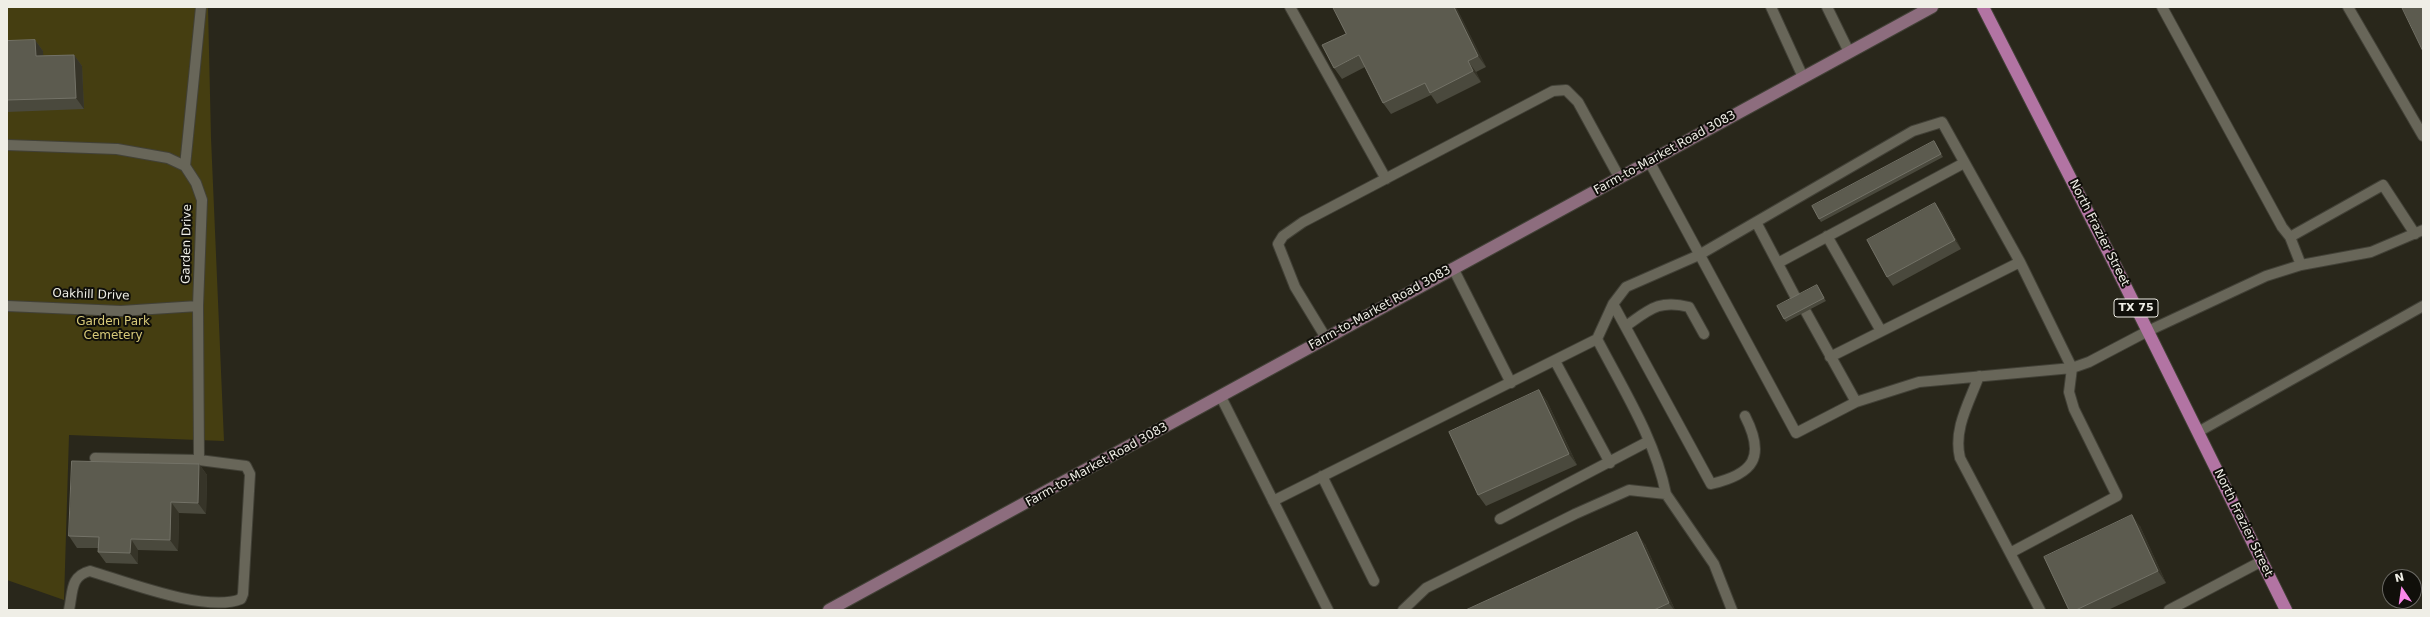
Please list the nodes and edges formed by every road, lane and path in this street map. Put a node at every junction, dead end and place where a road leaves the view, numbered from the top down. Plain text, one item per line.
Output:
1 (201, 7) edge
2 (1290, 7) edge
3 (1771, 7) edge
4 (1827, 7) edge
5 (1932, 7) edge
6 (1983, 7) edge
7 (2162, 7) edge
8 (2348, 7) edge
9 (1849, 52) junction
10 (1803, 77) junction
11 (2423, 136) edge
12 (7, 145) edge
13 (1649, 161) junction
14 (1964, 163) junction
15 (185, 166) junction
16 (1619, 177) junction
17 (1386, 179) junction
18 (1756, 222) junction
19 (2419, 232) edge
20 (1827, 236) junction
21 (2290, 237) junction
22 (1699, 255) junction
23 (2020, 262) junction
24 (1778, 263) junction
25 (2301, 265) junction
26 (1453, 268) junction
27 (1797, 300) edge
28 (1613, 304) junction
29 (7, 306) edge
30 (198, 306) junction
31 (2423, 306) edge
32 (1806, 312) edge
33 (1626, 326) junction
34 (1881, 330) junction
35 (2148, 331) junction
36 (1704, 334) dead end
37 (1326, 338) junction
38 (1597, 339) junction
39 (1830, 356) junction
40 (1555, 361) junction
41 (2072, 368) junction
42 (1979, 376) junction
43 (1511, 384) junction
44 (1221, 397) junction
45 (1856, 402) junction
46 (1746, 416) dead end
47 (2198, 432) junction
48 (1649, 441) junction
49 (95, 458) dead end
50 (199, 460) junction
51 (1610, 463) junction
52 (1322, 476) junction
53 (1666, 494) junction
54 (1273, 501) junction
55 (1500, 519) dead end
56 (2010, 553) junction
57 (2262, 561) junction
58 (1374, 581) dead end
59 (193, 606) edge
60 (69, 610) edge
61 (829, 610) edge
62 (1328, 610) edge
63 (1403, 610) edge
64 (1732, 610) edge
65 (2040, 610) edge
66 (2169, 610) edge
67 (2286, 610) edge

1 - 15 lane
2 - 17 lane
3 - 10 lane
4 - 9 lane
5 - 9 main road, Farm-to-Market Road 3083
6 - 35 main road, North Frazier Street / TX 75
7 - 21 lane
8 - 11 lane
9 - 10 main road, Farm-to-Market Road 3083
10 - 13 main road, Farm-to-Market Road 3083
12 - 15 lane
13 - 16 main road, Farm-to-Market Road 3083
13 - 22 lane
14 - 18 lane
14 - 20 lane
14 - 23 lane
15 - 30 lane, Garden Drive
16 - 17 lane
16 - 26 main road, Farm-to-Market Road 3083
17 - 37 lane
18 - 22 lane
18 - 24 lane
19 - 21 lane
19 - 25 lane
20 - 24 lane
20 - 34 lane
21 - 25 lane
22 - 28 lane
22 - 45 lane
23 - 34 lane
23 - 41 lane
24 - 27 lane
25 - 35 lane
26 - 37 main road, Farm-to-Market Road 3083
26 - 43 lane
28 - 33 lane
28 - 38 lane
29 - 30 lane, Oakhill Drive
30 - 50 lane, Garden Drive
31 - 47 lane
32 - 39 lane
33 - 36 lane
33 - 46 lane
34 - 39 lane
35 - 41 lane
35 - 47 main road, North Frazier Street / TX 75
37 - 44 main road, Farm-to-Market Road 3083
38 - 40 lane
38 - 48 lane
39 - 45 lane
40 - 43 lane
40 - 51 lane
41 - 42 lane
41 - 56 lane
42 - 45 lane
42 - 56 lane
43 - 52 lane
44 - 54 lane
44 - 61 main road, Farm-to-Market Road 3083
47 - 57 main road, North Frazier Street / TX 75
48 - 51 lane
48 - 53 lane
49 - 50 lane
50 - 59 lane
51 - 55 lane
52 - 54 lane
52 - 58 lane
53 - 63 lane
53 - 64 lane
54 - 62 lane
56 - 65 lane
57 - 66 lane
57 - 67 main road, North Frazier Street / TX 75
59 - 60 lane

